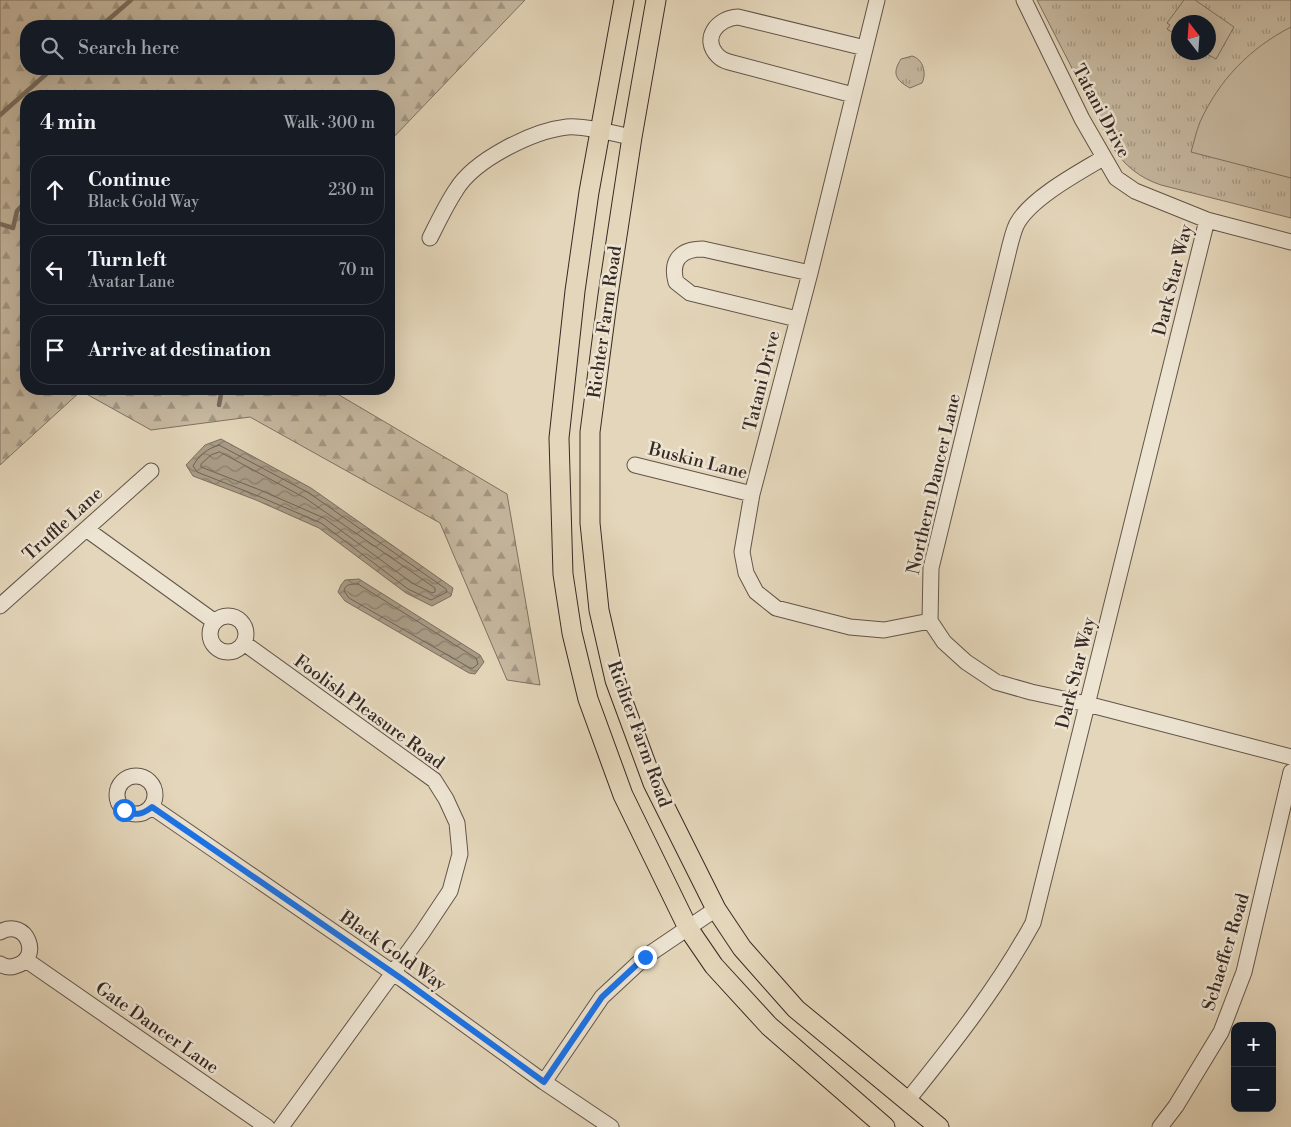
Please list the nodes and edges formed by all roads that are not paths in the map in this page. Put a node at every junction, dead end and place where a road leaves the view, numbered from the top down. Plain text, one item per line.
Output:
1 (624, 0) edge
2 (656, 0) edge
3 (876, 0) edge
4 (1024, 0) edge
5 (866, 48) junction
6 (853, 95) junction
7 (600, 130) junction
8 (632, 137) junction
9 (1103, 158) junction
10 (1207, 220) junction
11 (430, 238) dead end
12 (1291, 242) edge
13 (810, 273) junction
14 (797, 319) junction
15 (635, 465) dead end
16 (151, 471) dead end
17 (752, 494) junction
18 (86, 529) junction
19 (0, 606) edge
20 (930, 621) junction
21 (215, 622) junction
22 (244, 643) junction
23 (1088, 704) junction
24 (1291, 757) edge
25 (1291, 772) edge
26 (152, 807) dead end
27 (716, 909) junction
28 (688, 928) junction
29 (0, 932) edge
30 (26, 960) junction
31 (0, 964) edge
32 (392, 972) junction
33 (544, 1082) junction
34 (908, 1101) junction
35 (267, 1127) edge
36 (281, 1127) edge
37 (611, 1127) edge
38 (885, 1127) edge
39 (939, 1127) edge
40 (1160, 1127) edge

1 - 7 main road, Richter Farm Road
2 - 8 main road, Richter Farm Road
3 - 5 street, Tatani Drive
4 - 9 street, Tatani Drive
5 - 6 street, Tatani Drive
5 - 6 street
6 - 13 street, Tatani Drive
7 - 8 street
7 - 11 street
7 - 28 main road, Richter Farm Road
8 - 27 main road, Richter Farm Road
9 - 10 street, Tatani Drive
9 - 20 street, Northern Dancer Lane
10 - 12 street, Tatani Drive
10 - 23 street, Dark Star Way
13 - 14 street, Tatani Drive
13 - 14 street
14 - 17 street, Tatani Drive
15 - 17 street, Buskin Lane
16 - 18 street, Truffle Lane
17 - 20 street, Tatani Drive
18 - 19 street, Truffle Lane
18 - 21 street
20 - 23 street
21 - 22 street
21 - 22 street
22 - 32 street, Foolish Pleasure Road
23 - 24 street
23 - 34 street, Dark Star Way
25 - 40 street, Schaeffer Road
26 - 32 street, Black Gold Way
27 - 28 street
27 - 34 main road, Richter Farm Road
28 - 33 street
28 - 38 main road, Richter Farm Road
29 - 30 street
30 - 31 street
30 - 35 street, Gate Dancer Lane
32 - 33 street, Black Gold Way
32 - 36 street, Foolish Pleasure Road
33 - 37 street, Black Gold Way
34 - 39 main road, Richter Farm Road

